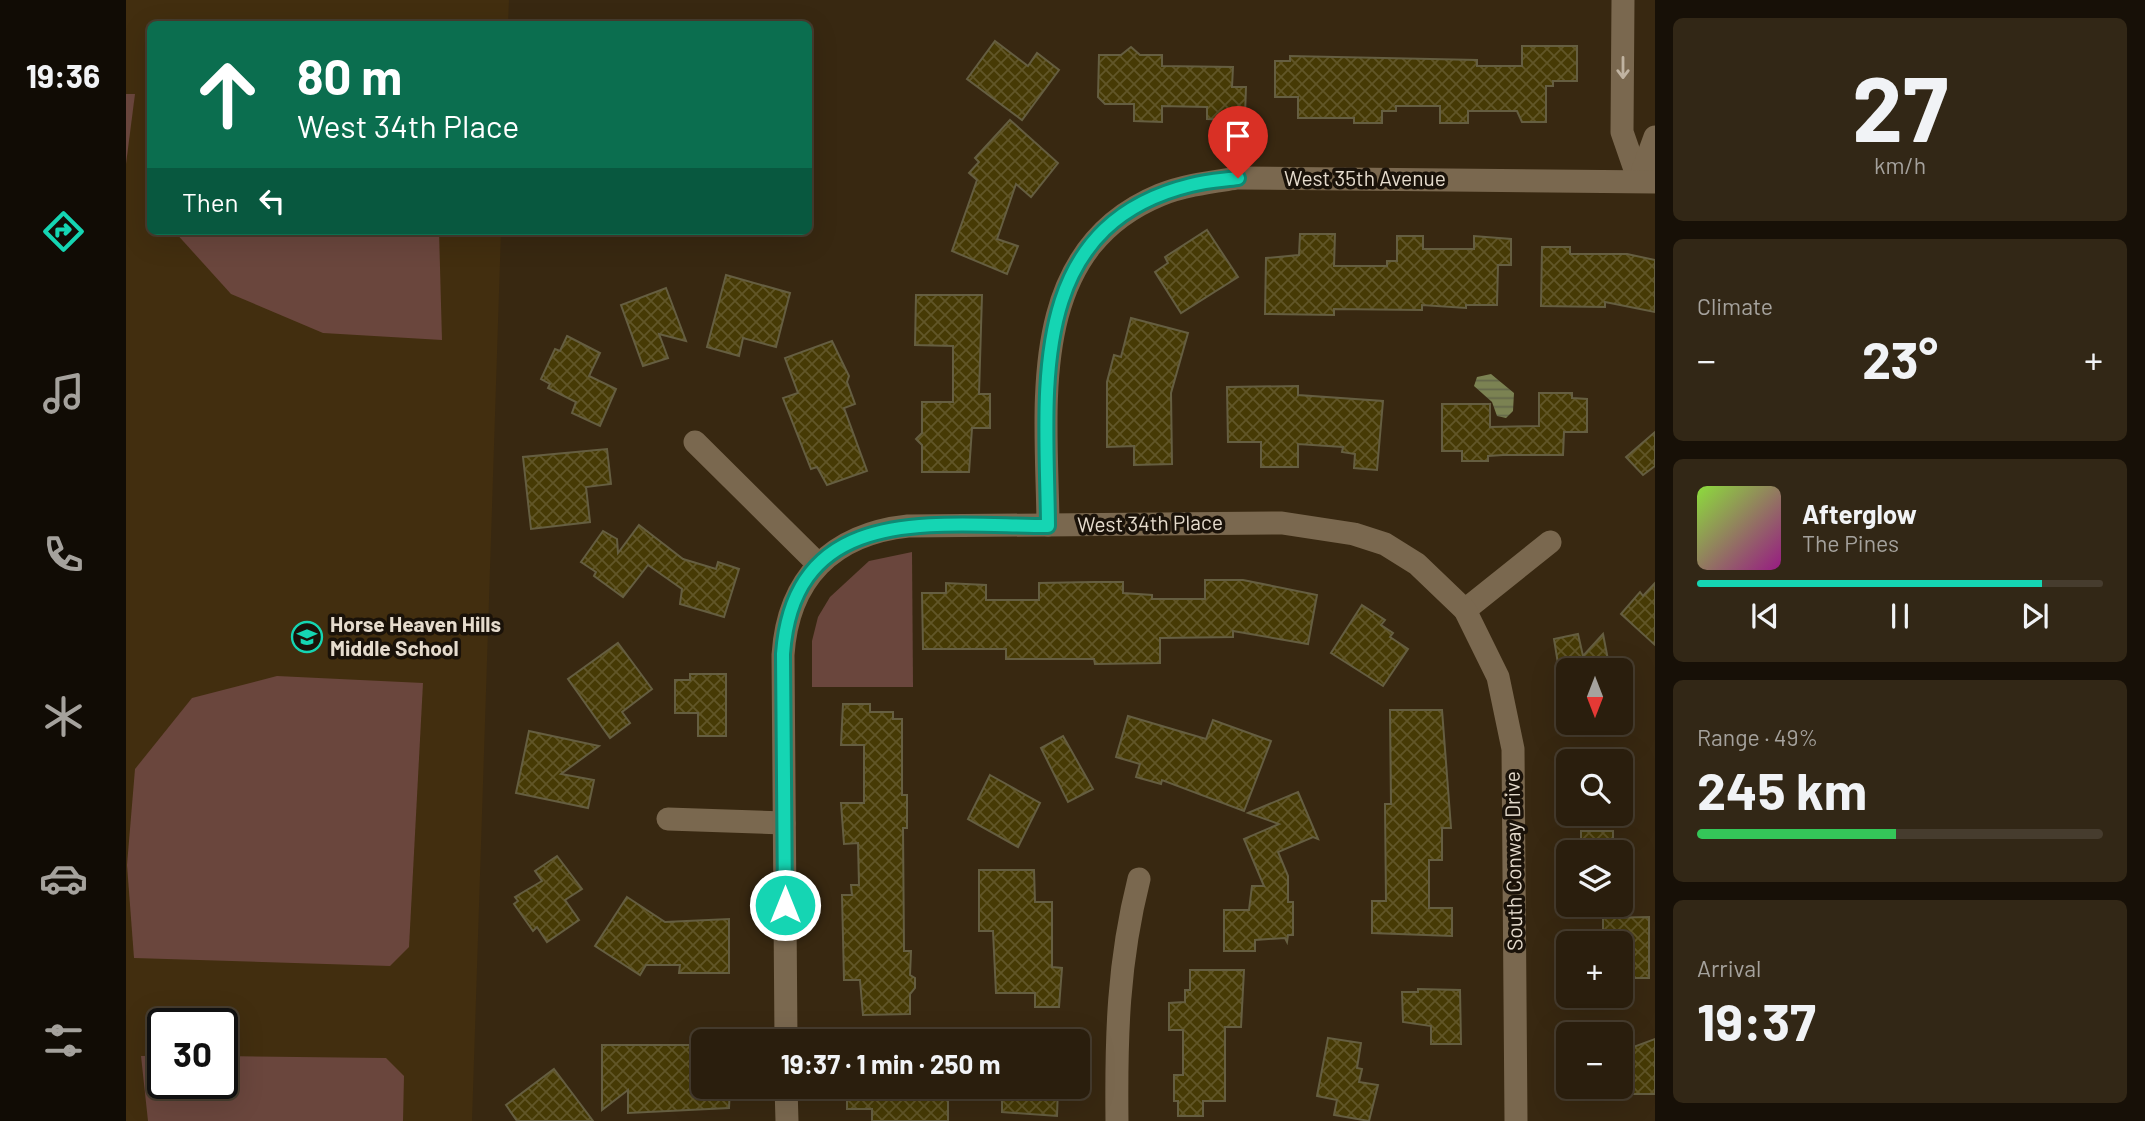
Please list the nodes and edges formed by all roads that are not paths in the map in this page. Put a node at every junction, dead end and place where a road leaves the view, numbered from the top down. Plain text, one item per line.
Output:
1 (1623, 0) edge
2 (1655, 137) edge
3 (1647, 181) edge
4 (695, 442) dead end
5 (1048, 526) junction
6 (1550, 542) dead end
7 (818, 564) junction
8 (1465, 610) junction
9 (668, 819) dead end
10 (784, 823) junction
11 (1139, 879) dead end
12 (786, 1029) edge
13 (786, 1099) edge
14 (786, 1121) edge
15 (1117, 1121) edge
16 (1516, 1121) edge

1 -> 3 street
2 - 3 street
3 - 5 street, West 35th Avenue
4 - 7 street
5 - 7 street, West 34th Place
5 - 8 street, West 34th Place
6 - 8 street
7 - 10 street
8 - 16 street, South Conway Drive
9 - 10 street
10 - 12 street
11 - 15 street
13 - 14 street

